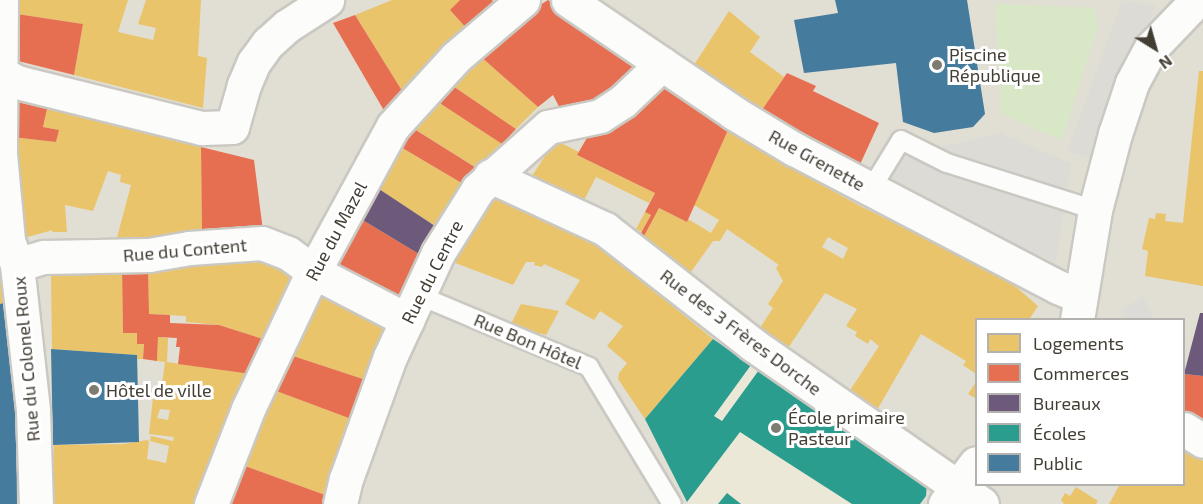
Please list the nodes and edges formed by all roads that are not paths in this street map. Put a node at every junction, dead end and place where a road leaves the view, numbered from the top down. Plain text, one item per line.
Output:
1 (1, 0) edge
2 (523, 0) edge
3 (568, 0) edge
4 (1182, 0) edge
5 (1197, 0) edge
6 (325, 1) edge
7 (662, 64) junction
8 (1, 74) edge
9 (490, 176) junction
10 (871, 189) junction
11 (1095, 210) junction
12 (17, 265) junction
13 (314, 272) junction
14 (412, 308) junction
15 (1080, 313) edge
16 (1185, 430) edge
17 (1203, 441) edge
18 (961, 487) edge
19 (36, 504) edge
20 (211, 504) edge
21 (340, 504) edge
22 (672, 504) edge

1 - 8 street, Rue du Colonel Roux
2 - 13 street, Rue du Mazel
3 - 7 street, Rue Grenette
4 - 5 street
5 - 11 street
6 - 8 street
7 - 9 street, Rue du Centre
7 - 10 street, Rue Grenette
8 - 12 street, Rue du Colonel Roux
9 - 14 street, Rue du Centre
9 - 18 street, Rue des 3 Frères Dorche
10 - 11 lane
10 - 15 street, Rue Grenette
11 - 15 street
12 - 13 street, Rue du Content
12 - 19 street, Rue du Colonel Roux
13 - 14 street, Rue du Content
13 - 20 street, Rue du Mazel
14 - 21 street, Rue du Centre
14 - 22 lane, Rue Bon Hôtel
16 - 17 street

